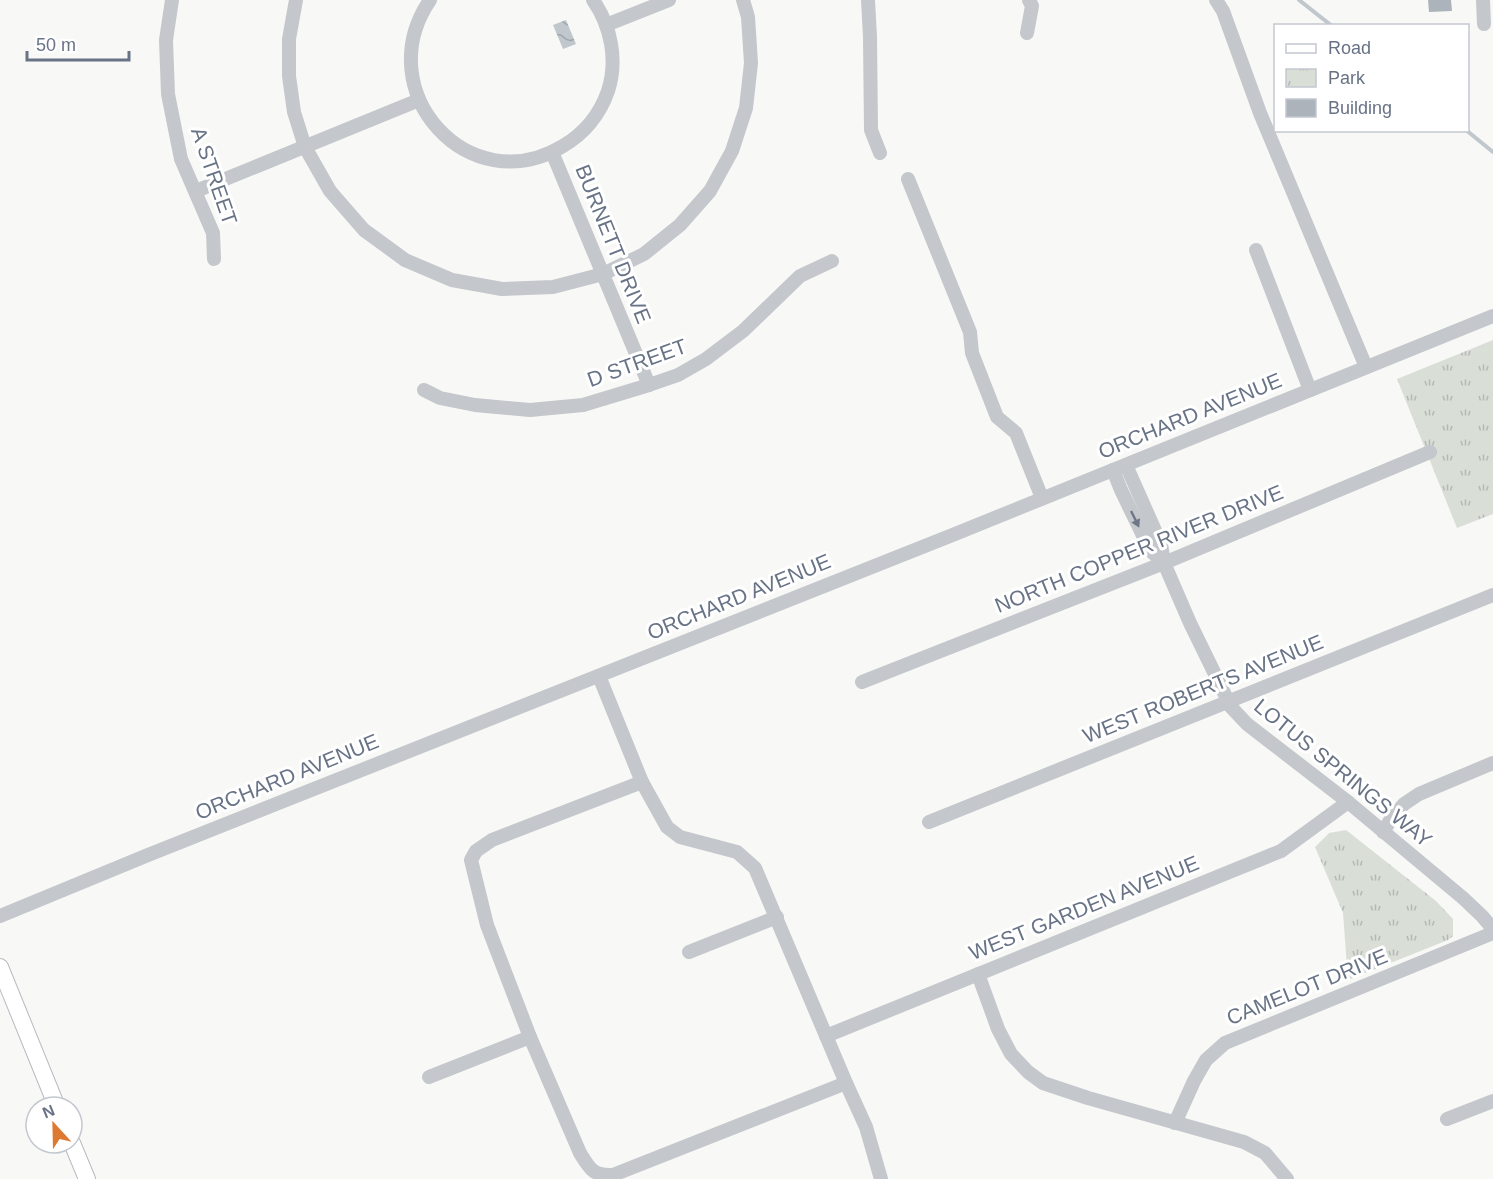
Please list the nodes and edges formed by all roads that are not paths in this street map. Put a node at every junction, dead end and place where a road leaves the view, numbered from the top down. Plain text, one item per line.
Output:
1 (172, 0) edge
2 (296, 0) edge
3 (430, 0) edge
4 (593, 0) edge
5 (669, 0) edge
6 (743, 0) edge
7 (868, 0) edge
8 (1029, 0) edge
9 (1216, 0) edge
10 (1483, 0) edge
11 (1484, 24) dead end
12 (606, 25) junction
13 (1027, 33) dead end
14 (419, 99) junction
15 (305, 147) junction
16 (552, 152) junction
17 (880, 153) dead end
18 (908, 178) dead end
19 (196, 191) junction
20 (1256, 250) dead end
21 (214, 259) dead end
22 (832, 261) dead end
23 (603, 274) junction
24 (1493, 316) edge
25 (1366, 368) junction
26 (649, 385) junction
27 (424, 390) dead end
28 (1310, 390) junction
29 (1430, 452) dead end
30 (1119, 467) junction
31 (1042, 498) junction
32 (1164, 563) junction
33 (1493, 595) edge
34 (599, 676) junction
35 (862, 682) dead end
36 (1228, 702) junction
37 (1493, 763) edge
38 (642, 782) junction
39 (1348, 802) junction
40 (929, 822) dead end
41 (1383, 832) junction
42 (0, 916) edge
43 (777, 918) junction
44 (1493, 931) edge
45 (689, 952) dead end
46 (0, 967) edge
47 (978, 974) junction
48 (530, 1036) junction
49 (826, 1036) junction
50 (429, 1077) dead end
51 (846, 1083) junction
52 (52, 1095) edge
53 (1493, 1101) edge
54 (1447, 1119) dead end
55 (1174, 1123) junction
56 (77, 1155) edge
57 (630, 1174) edge
58 (87, 1179) edge
59 (881, 1179) edge
60 (1287, 1179) edge

1 - 19 street, A STREET
2 - 15 street
3 - 14 street
4 - 12 street
5 - 12 street
6 - 23 street
7 - 17 street
8 - 13 street
9 - 25 street
10 - 11 street
12 - 16 street
14 - 15 street
14 - 16 street
15 - 19 street
15 - 23 street
16 - 23 street, BURNETT DRIVE
18 - 31 street
19 - 21 street, A STREET
20 - 28 street
22 - 26 street, D STREET
23 - 26 street, BURNETT DRIVE
24 - 25 street, ORCHARD AVENUE
25 - 28 street, ORCHARD AVENUE
26 - 27 street, D STREET
28 - 30 street, ORCHARD AVENUE
29 - 32 street, NORTH COPPER RIVER DRIVE
30 - 31 street, ORCHARD AVENUE
30 - 32 street, LOTUS SPRINGS WAY
31 - 34 street, ORCHARD AVENUE
32 - 35 street, NORTH COPPER RIVER DRIVE
32 - 36 street, LOTUS SPRINGS WAY
33 - 36 street, WEST ROBERTS AVENUE
34 - 38 street
34 - 42 street, ORCHARD AVENUE
36 - 39 street, LOTUS SPRINGS WAY
36 - 40 street, WEST ROBERTS AVENUE
37 - 41 street
38 - 43 street
38 - 48 street
39 - 41 street, LOTUS SPRINGS WAY
39 - 47 street, WEST GARDEN AVENUE
41 - 44 street, LOTUS SPRINGS WAY
43 - 45 street
43 - 49 street
44 - 55 street, CAMELOT DRIVE
46 - 52 main road
47 - 49 street, WEST GARDEN AVENUE
47 - 55 street
48 - 50 street
48 - 57 street
49 - 51 street
51 - 57 street
51 - 59 street
53 - 54 street
55 - 60 street
56 - 58 main road

